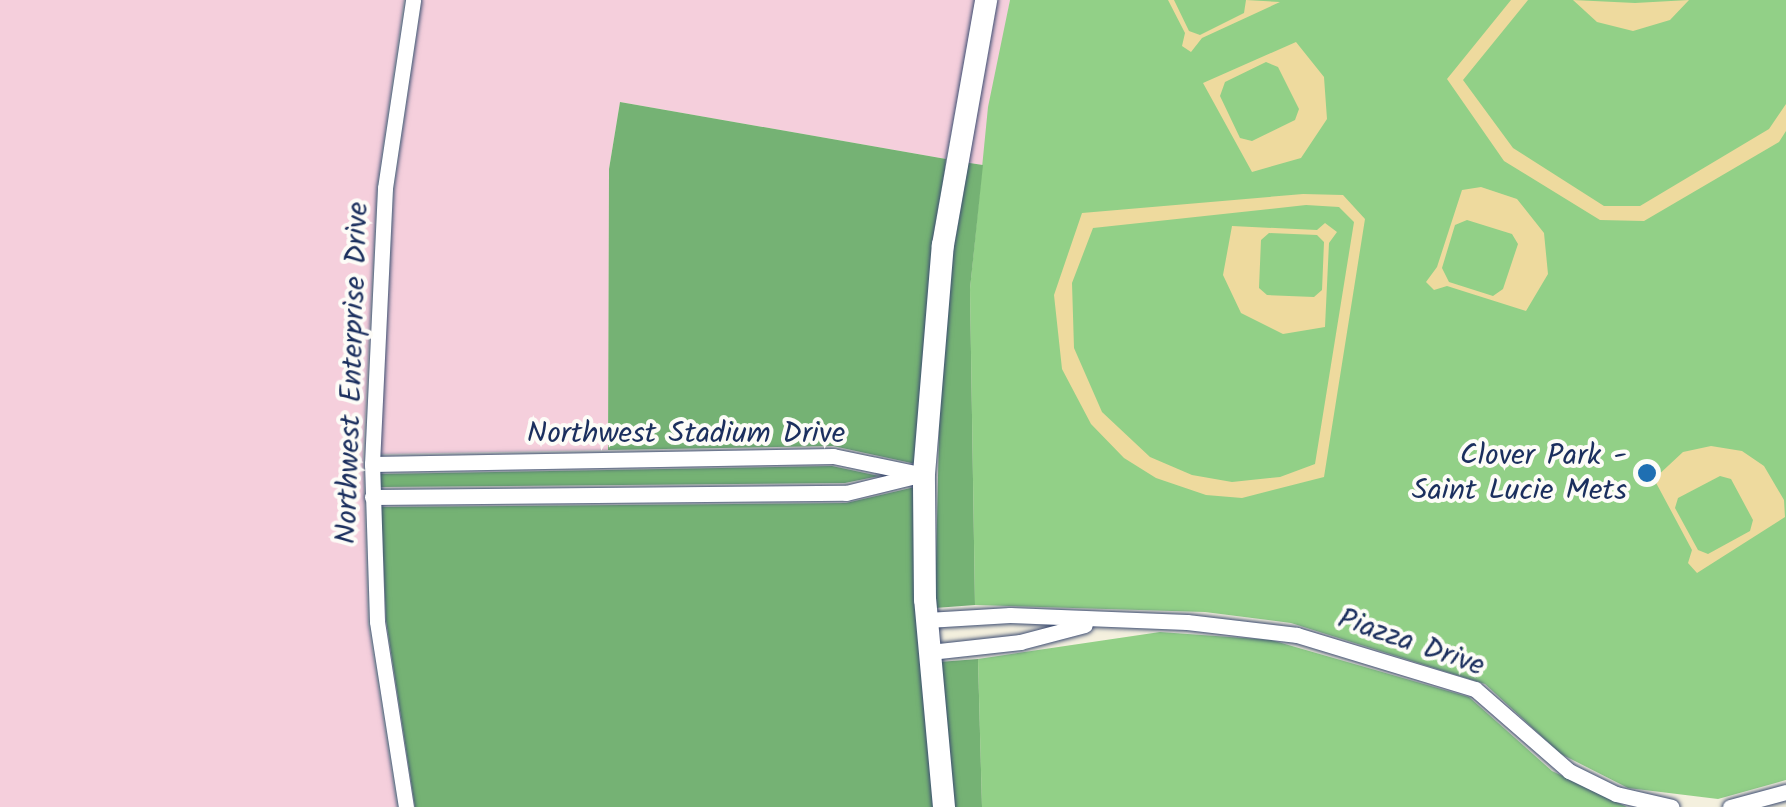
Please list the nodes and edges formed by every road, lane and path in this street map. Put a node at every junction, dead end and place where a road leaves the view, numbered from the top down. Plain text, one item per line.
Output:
1 (413, 0) edge
2 (986, 0) edge
3 (372, 464) junction
4 (924, 474) junction
5 (372, 497) junction
6 (928, 620) junction
7 (1098, 621) junction
8 (930, 652) junction
9 (1786, 792) edge
10 (406, 807) edge
11 (944, 807) edge
12 (1672, 807) edge
13 (1730, 807) edge

1 - 3 street, Northwest Enterprise Drive
2 - 4 street
3 - 4 street, Northwest Stadium Drive
3 - 5 street, Northwest Enterprise Drive
4 - 5 street, Northwest Stadium Drive
4 - 6 street
5 - 10 street, Northwest Enterprise Drive
6 - 7 street, Piazza Drive
6 - 8 street
7 - 8 street, Piazza Drive
7 - 12 street, Piazza Drive
8 - 11 street
9 - 13 street

